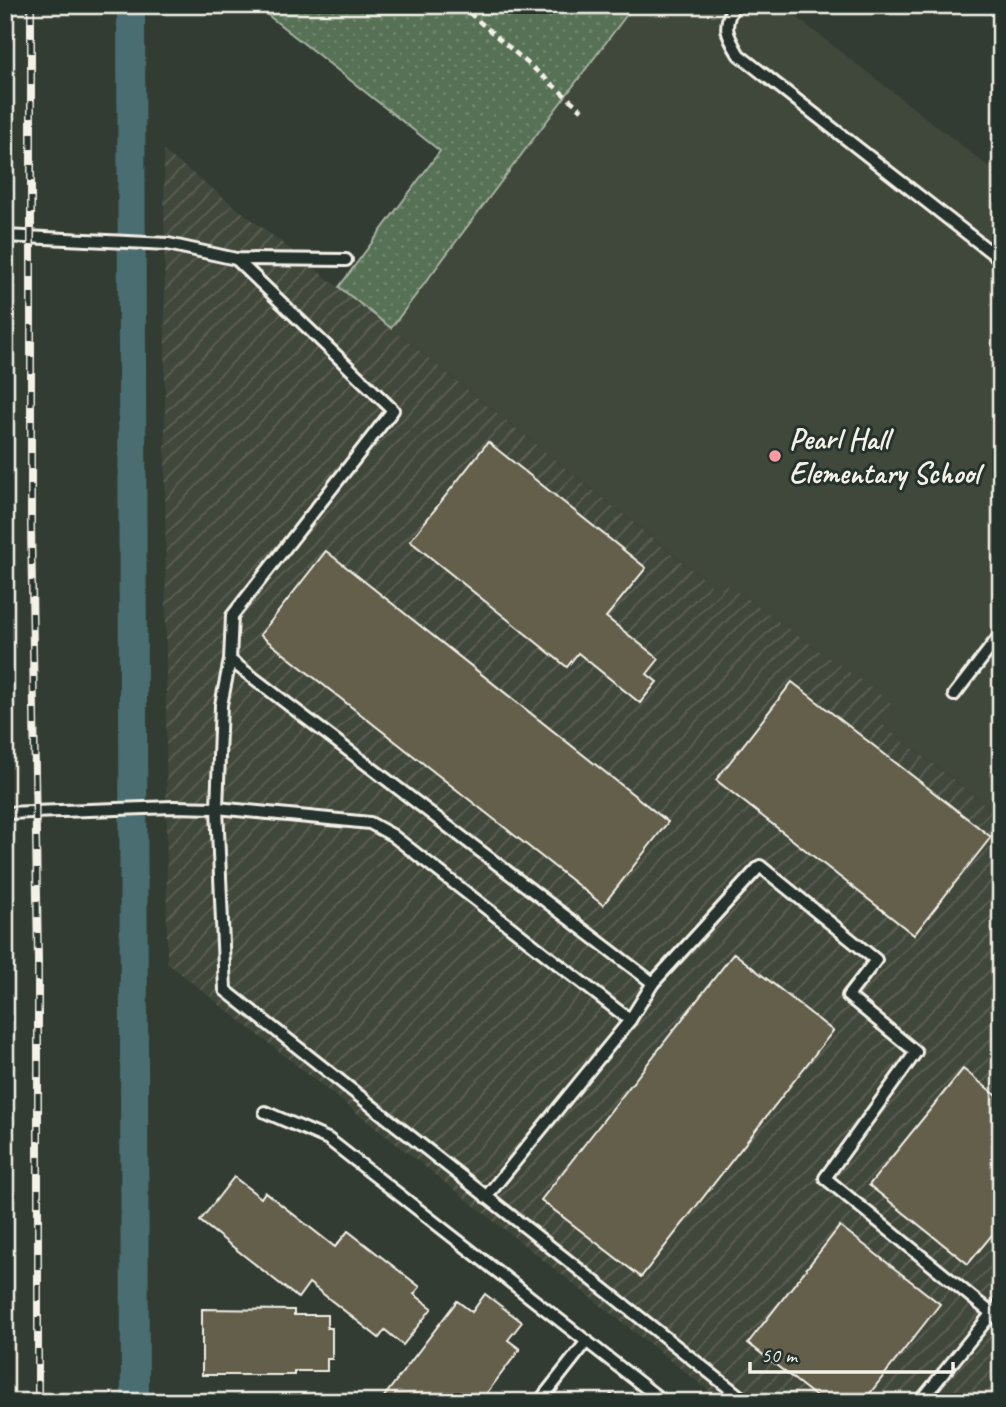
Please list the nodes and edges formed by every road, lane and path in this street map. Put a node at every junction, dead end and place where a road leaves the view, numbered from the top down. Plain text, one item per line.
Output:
1 (460, 5) edge
2 (734, 5) edge
3 (582, 110) dead end
4 (5, 236) edge
5 (236, 259) junction
6 (346, 260) dead end
7 (1001, 260) edge
8 (1001, 634) edge
9 (230, 660) junction
10 (954, 695) dead end
11 (217, 808) junction
12 (5, 813) edge
13 (653, 983) junction
14 (630, 1020) junction
15 (265, 1112) dead end
16 (486, 1197) junction
17 (1001, 1302) edge
18 (991, 1313) junction
19 (1001, 1321) edge
20 (587, 1341) junction
21 (540, 1402) edge
22 (664, 1402) edge
23 (747, 1402) edge
24 (920, 1402) edge

1 - 3 path
2 - 7 lane
4 - 5 lane
5 - 6 lane
5 - 9 lane
8 - 10 lane
9 - 11 lane
9 - 13 lane
11 - 12 lane
11 - 14 lane
11 - 16 lane
13 - 14 lane
13 - 18 lane
14 - 16 lane
15 - 20 lane
16 - 23 lane
17 - 18 lane
18 - 19 lane
18 - 24 lane
20 - 21 lane
20 - 22 lane

